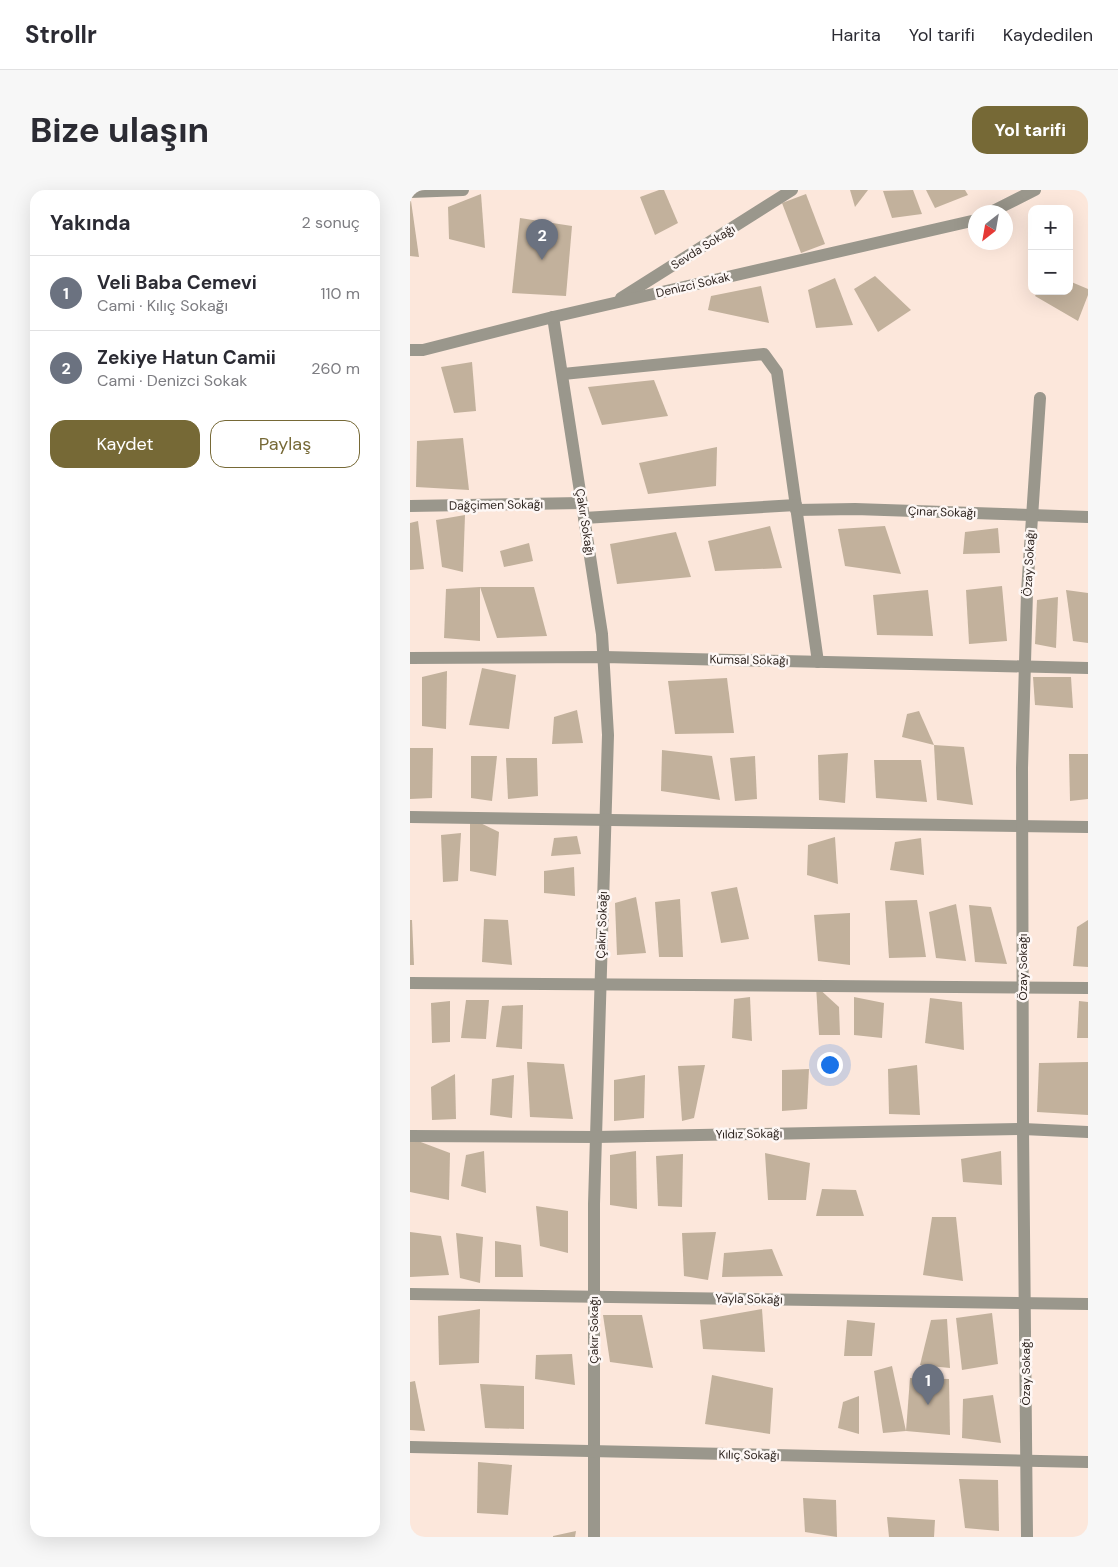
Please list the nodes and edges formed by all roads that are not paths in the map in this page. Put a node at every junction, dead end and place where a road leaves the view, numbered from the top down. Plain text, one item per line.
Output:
1 (463, 190) edge
2 (792, 190) edge
3 (1036, 190) edge
4 (410, 192) edge
5 (1005, 205) edge
6 (968, 222) edge
7 (612, 304) junction
8 (553, 317) junction
9 (410, 350) edge
10 (563, 374) junction
11 (1040, 398) dead end
12 (582, 503) junction
13 (410, 506) edge
14 (796, 507) junction
15 (1032, 515) junction
16 (1088, 517) edge
17 (584, 518) junction
18 (604, 657) junction
19 (410, 658) edge
20 (818, 662) junction
21 (1025, 666) junction
22 (1088, 668) edge
23 (410, 817) edge
24 (606, 820) junction
25 (1022, 827) junction
26 (1088, 827) edge
27 (410, 983) edge
28 (601, 985) junction
29 (1023, 988) junction
30 (1088, 988) edge
31 (1023, 1129) junction
32 (1088, 1132) edge
33 (410, 1136) edge
34 (596, 1137) junction
35 (410, 1294) edge
36 (594, 1297) junction
37 (1025, 1303) junction
38 (1088, 1304) edge
39 (410, 1447) edge
40 (594, 1451) junction
41 (1026, 1461) junction
42 (1088, 1462) edge
43 (594, 1537) edge
44 (1027, 1537) edge

1 - 4 street
2 - 7 street, Sevda Sokağı
3 - 5 street
6 - 7 street, Denizci Sokak
7 - 8 street, Denizci Sokak
8 - 9 street, Denizci Sokak
8 - 10 street, Çakır Sokağı
10 - 12 street, Çakır Sokağı
10 - 14 street
11 - 15 street, Özay Sokağı
12 - 13 street, Dağçimen Sokağı
12 - 17 street, Çakır Sokağı
14 - 15 street, Çınar Sokağı
14 - 17 street, Çınar Sokağı
14 - 20 street
15 - 16 street, Çınar Sokağı
15 - 21 street, Özay Sokağı
17 - 18 street, Çakır Sokağı
18 - 19 street, Kumsal Sokağı
18 - 20 street, Kumsal Sokağı
18 - 24 street, Çakır Sokağı
20 - 21 street, Kumsal Sokağı
21 - 22 street, Kumsal Sokağı
21 - 25 street, Özay Sokağı
23 - 24 street
24 - 25 street
24 - 28 street, Çakır Sokağı
25 - 26 street
25 - 29 street, Özay Sokağı
27 - 28 street
28 - 29 street
28 - 34 street, Çakır Sokağı
29 - 30 street
29 - 31 street, Özay Sokağı
31 - 32 street, Yıldız Sokağı
31 - 34 street, Yıldız Sokağı
31 - 37 street, Özay Sokağı
33 - 34 street, Yıldız Sokağı
34 - 36 street, Çakır Sokağı
35 - 36 street, Yayla Sokağı
36 - 37 street, Yayla Sokağı
36 - 40 street, Çakır Sokağı
37 - 38 street, Yayla Sokağı
37 - 41 street, Özay Sokağı
39 - 40 street, Kılıç Sokağı
40 - 41 street, Kılıç Sokağı
40 - 43 street, Çakır Sokağı
41 - 42 street, Kılıç Sokağı
41 - 44 street, Özay Sokağı

